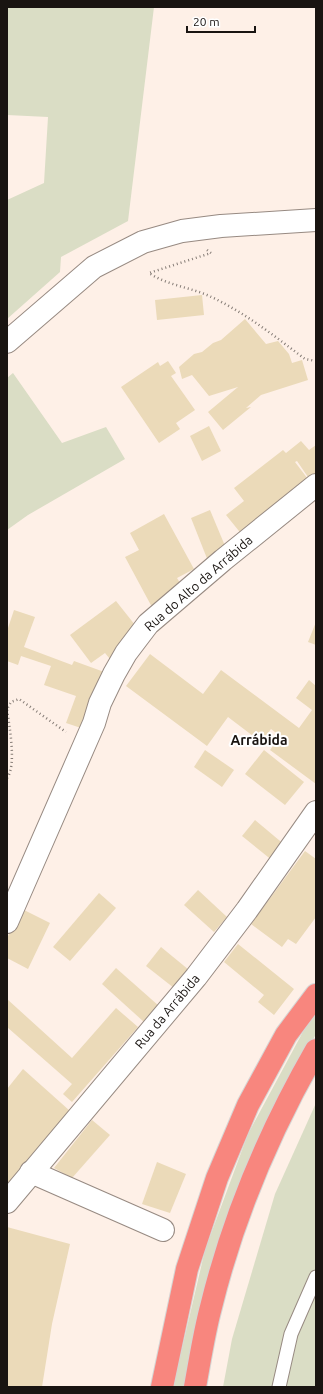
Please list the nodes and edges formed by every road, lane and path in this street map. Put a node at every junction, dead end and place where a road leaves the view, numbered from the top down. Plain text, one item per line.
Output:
1 (316, 220) edge
2 (182, 231) junction
3 (7, 342) edge
4 (316, 361) edge
5 (316, 485) edge
6 (94, 722) junction
7 (7, 778) edge
8 (316, 812) edge
9 (7, 922) edge
10 (316, 995) edge
11 (316, 1050) edge
12 (31, 1172) junction
13 (7, 1202) edge
14 (163, 1230) dead end
15 (316, 1277) edge
16 (162, 1387) edge
17 (195, 1387) edge
18 (279, 1387) edge

1 - 2 street
2 - 3 street
2 - 4 path
5 - 6 street, Rua do Alto da Arrábida
6 - 7 path
6 - 9 street, Rua do Alto da Arrábida
8 - 12 street, Rua da Arrábida
10 - 16 highway
11 - 17 highway
12 - 13 street, Rua da Arrábida
12 - 14 street
15 - 18 lane

